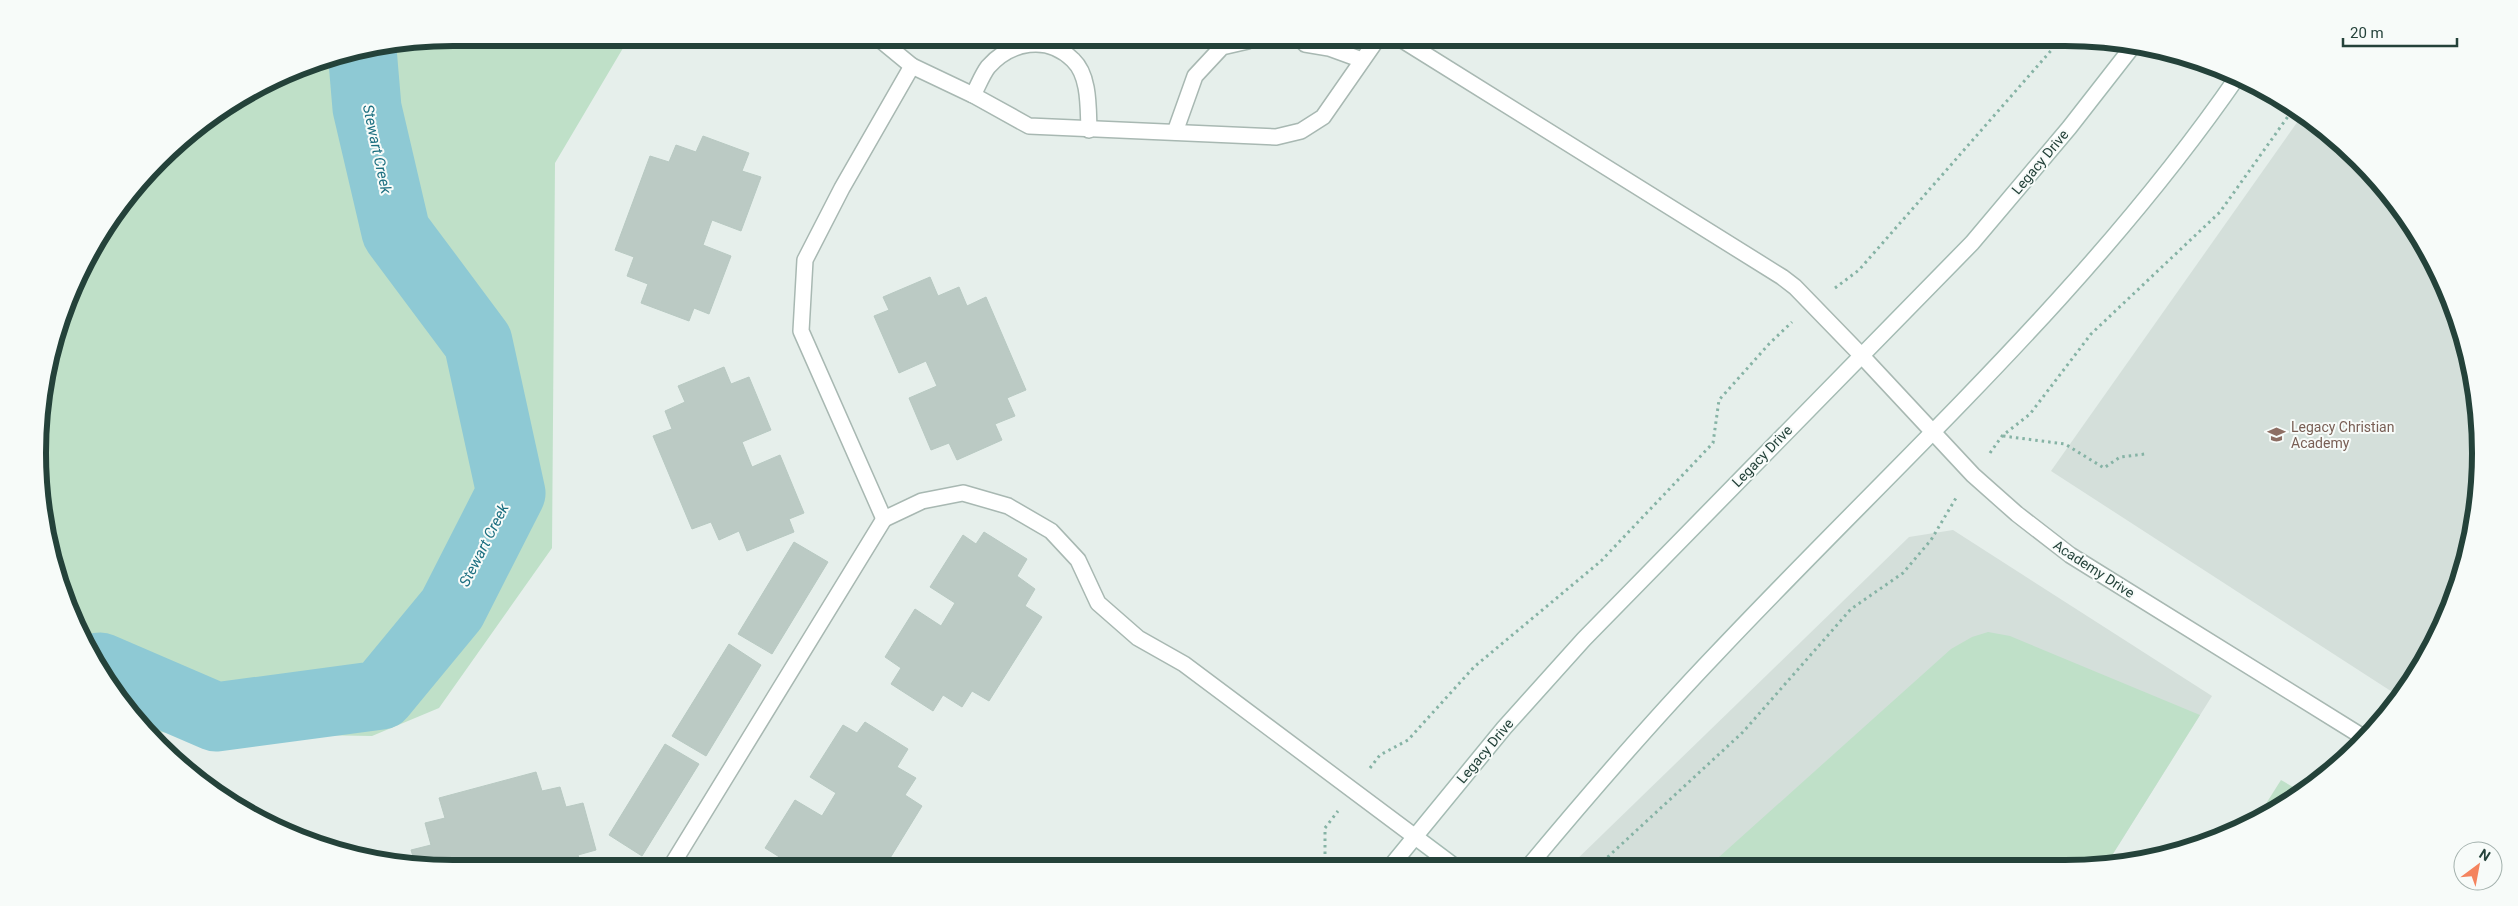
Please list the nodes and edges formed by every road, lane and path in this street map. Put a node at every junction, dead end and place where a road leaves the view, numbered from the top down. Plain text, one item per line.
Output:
1 (888, 46) edge
2 (1019, 46) edge
3 (1050, 46) edge
4 (1226, 46) edge
5 (1317, 46) edge
6 (1372, 46) edge
7 (1412, 46) edge
8 (2055, 46) edge
9 (2129, 52) edge
10 (1362, 60) junction
11 (912, 66) junction
12 (2233, 83) edge
13 (973, 95) junction
14 (2290, 114) edge
15 (1089, 130) junction
16 (1175, 132) junction
17 (1859, 270) dead end
18 (1782, 330) dead end
19 (1862, 356) junction
20 (1933, 434) junction
21 (2144, 454) dead end
22 (1946, 513) dead end
23 (884, 519) junction
24 (2359, 734) edge
25 (1353, 790) junction
26 (1414, 836) junction
27 (675, 860) edge
28 (1325, 860) edge
29 (1396, 860) edge
30 (1446, 860) edge
31 (1534, 860) edge
32 (1604, 860) edge

1 - 11 main road
2 - 13 main road
3 - 15 main road
4 - 16 main road
5 - 10 main road
6 - 10 main road
7 - 19 main road, Academy Drive
8 - 17 path
9 - 19 main road, Legacy Drive
10 - 16 main road
11 - 13 main road
11 - 23 main road
12 - 20 main road
13 - 15 main road
14 - 21 path
15 - 16 main road
18 - 25 path
19 - 20 main road, Academy Drive
19 - 26 main road, Legacy Drive
20 - 24 main road, Academy Drive
20 - 31 main road
22 - 32 path
23 - 25 main road
23 - 27 main road
25 - 26 main road
25 - 28 path
26 - 29 main road, Legacy Drive
26 - 30 main road

